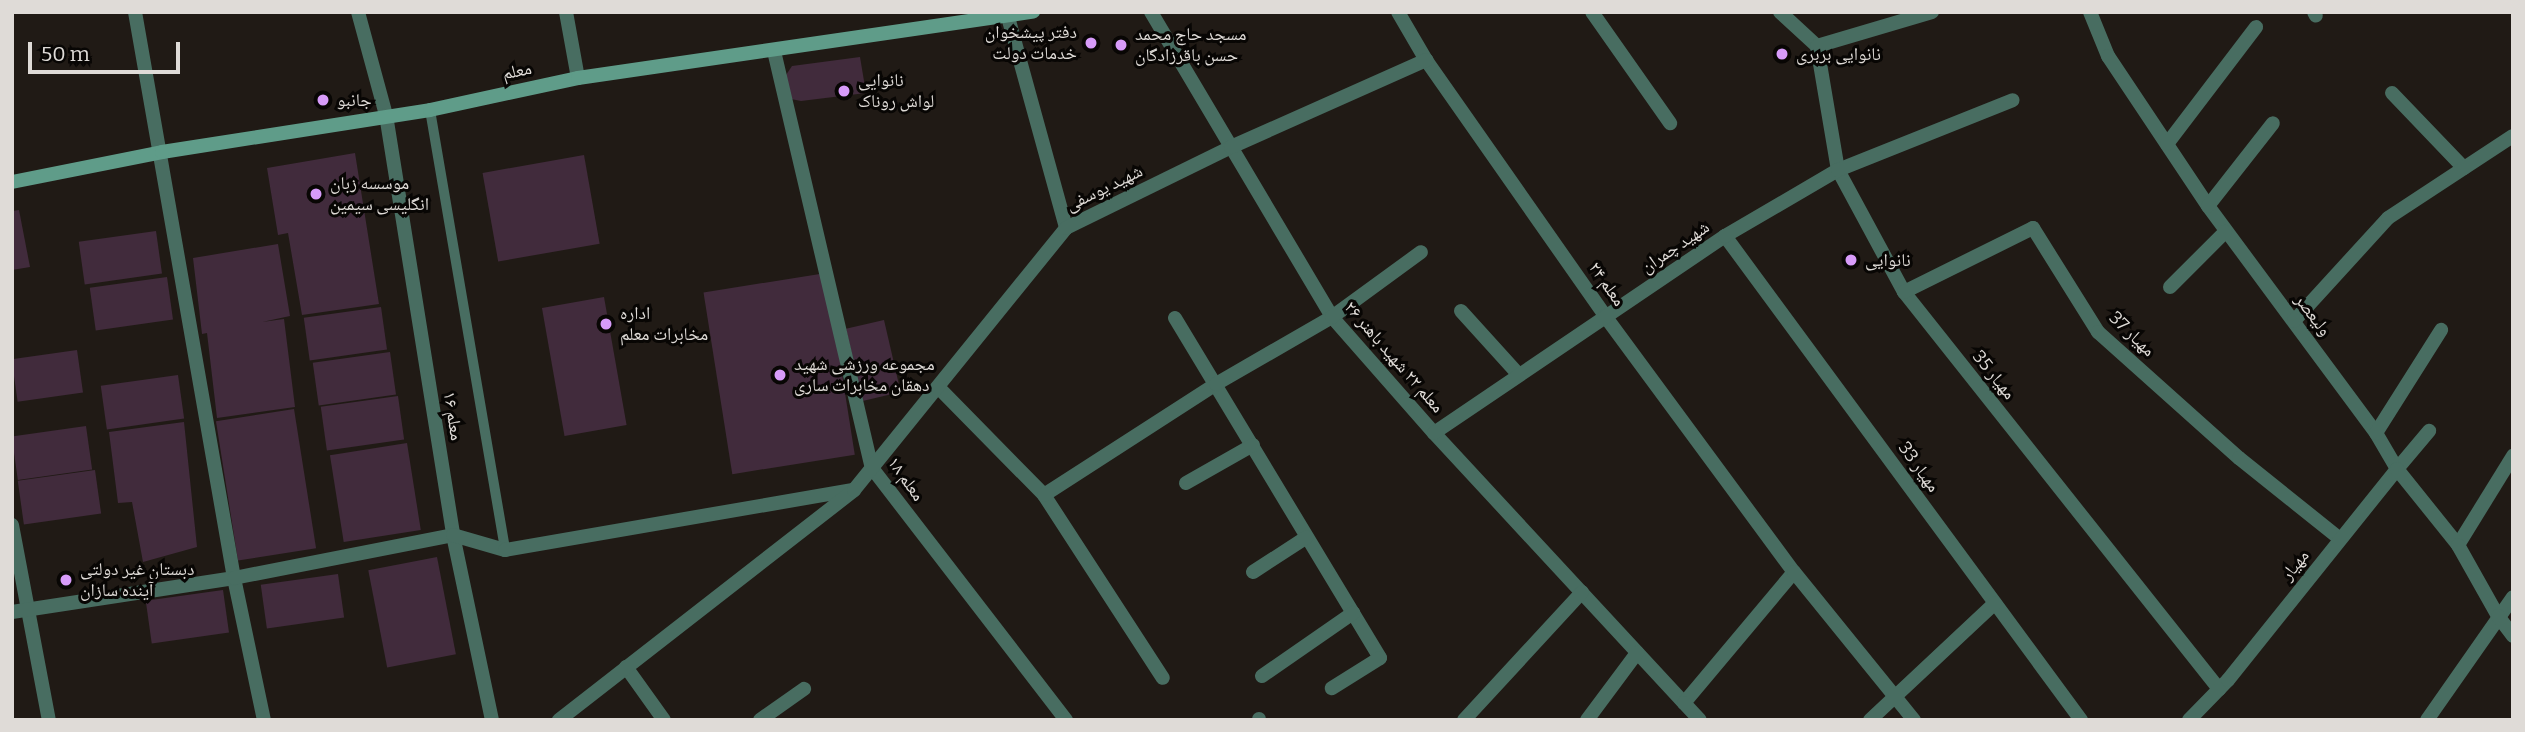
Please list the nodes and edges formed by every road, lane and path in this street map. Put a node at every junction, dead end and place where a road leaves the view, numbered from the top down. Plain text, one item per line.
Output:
1 (135, 12) edge
2 (358, 12) edge
3 (566, 12) edge
4 (1032, 12) edge
5 (1151, 12) edge
6 (1398, 12) edge
7 (1592, 12) edge
8 (1780, 12) edge
9 (1932, 12) edge
10 (2090, 12) edge
11 (1008, 17) junction
12 (2256, 27) dead end
13 (1817, 46) junction
14 (774, 51) junction
15 (1426, 60) junction
16 (578, 78) junction
17 (2392, 93) dead end
18 (2012, 100) dead end
19 (430, 110) junction
20 (386, 116) junction
21 (1670, 123) dead end
22 (2273, 123) dead end
23 (2513, 136) edge
24 (2167, 144) junction
25 (1231, 148) junction
26 (162, 152) junction
27 (2464, 168) junction
28 (1838, 170) junction
29 (12, 182) edge
30 (2208, 206) junction
31 (1066, 228) junction
32 (2225, 232) junction
33 (1725, 236) junction
34 (1421, 251) dead end
35 (2171, 287) dead end
36 (1904, 292) junction
37 (1461, 311) dead end
38 (1605, 316) junction
39 (1332, 317) junction
40 (1175, 318) dead end
41 (2294, 321) junction
42 (2441, 330) dead end
43 (1519, 375) junction
44 (1216, 384) junction
45 (937, 387) junction
46 (2429, 432) dead end
47 (1434, 433) junction
48 (2376, 433) junction
49 (1253, 445) junction
50 (2513, 456) edge
51 (872, 468) junction
52 (2397, 469) junction
53 (1186, 483) dead end
54 (854, 490) junction
55 (1044, 495) junction
56 (12, 525) edge
57 (453, 535) junction
58 (1307, 537) junction
59 (2340, 539) junction
60 (2458, 545) junction
61 (505, 550) junction
62 (1252, 572) dead end
63 (1794, 572) junction
64 (234, 578) junction
65 (1582, 592) junction
66 (2513, 597) edge
67 (1995, 603) junction
68 (28, 609) junction
69 (12, 612) edge
70 (1353, 613) junction
71 (2498, 616) junction
72 (2513, 636) edge
73 (1637, 653) junction
74 (626, 667) junction
75 (1262, 676) dead end
76 (1163, 678) dead end
77 (1332, 688) dead end
78 (804, 689) dead end
79 (2219, 689) junction
80 (1894, 697) junction
81 (1684, 703) junction
82 (49, 720) edge
83 (264, 720) edge
84 (492, 720) edge
85 (559, 720) edge
86 (664, 720) edge
87 (760, 720) edge
88 (1066, 720) edge
89 (1464, 720) edge
90 (1587, 720) edge
91 (1700, 720) edge
92 (1870, 720) edge
93 (1914, 720) edge
94 (2081, 720) edge
95 (2189, 720) edge
96 (2427, 720) edge

1 - 26 street
2 - 20 street, معلم ۱۶
3 - 16 street
4 - 11 main road, معلم
5 - 25 street, معلم ۲۲ شهید باهنر ۲۶
6 - 15 street, معلم ۲۴
7 - 21 street
8 - 13 street
9 - 13 street
10 - 24 street, ولیعصر
11 - 14 main road, معلم
11 - 31 street
12 - 24 street
13 - 28 street, مهیار 35
14 - 16 main road, معلم
14 - 51 street, معلم ۱۸
15 - 25 street, شهید یوسفی
15 - 38 street, معلم ۲۴
16 - 19 main road, معلم
17 - 27 street
18 - 28 street, شهید چمران
19 - 20 main road, معلم
19 - 61 lane
20 - 26 main road, معلم
20 - 57 street, معلم ۱۶
22 - 30 street
23 - 27 street
24 - 30 street, ولیعصر
25 - 31 street, شهید یوسفی
25 - 39 street, معلم ۲۲ شهید باهنر ۲۶
26 - 29 main road, معلم
26 - 64 street
27 - 41 street
28 - 33 street, شهید چمران
28 - 36 street, مهیار 35
30 - 32 street, ولیعصر
31 - 45 street, شهید یوسفی
32 - 35 street
32 - 41 street, ولیعصر
33 - 38 street, شهید چمران
33 - 67 street, مهیار 33
34 - 39 street
36 - 59 street, مهیار 37
36 - 79 street, مهیار 35
37 - 43 street
38 - 43 street, شهید چمران
38 - 63 street, معلم ۲۴
39 - 44 street
39 - 47 street, معلم ۲۲ شهید باهنر ۲۶
40 - 44 street
41 - 48 street, ولیعصر
42 - 48 street
43 - 47 street, شهید چمران
44 - 49 street
44 - 55 street
45 - 51 street, شهید یوسفی
45 - 55 street
46 - 52 street, مهیار
47 - 65 street, معلم ۲۲ شهید باهنر ۲۶
48 - 52 street, ولیعصر
49 - 53 street
49 - 58 street
50 - 60 street
51 - 54 street, شهید یوسفی
51 - 88 street, معلم ۱۸
52 - 59 street, مهیار
52 - 60 street, ولیعصر
54 - 61 street
54 - 74 street, شهید یوسفی
55 - 76 street
56 - 68 street
57 - 61 street
57 - 64 street
57 - 84 street, معلم ۱۶
58 - 62 street
58 - 70 street
59 - 79 street, مهیار
60 - 71 street, ولیعصر
63 - 80 street, معلم ۲۴
63 - 81 street
64 - 68 street
64 - 83 street
65 - 73 street, معلم ۲۲ شهید باهنر ۲۶
65 - 89 street
66 - 71 street
67 - 80 street
67 - 94 street, مهیار 33
68 - 69 street
68 - 82 street
70 - 75 street
70 - 77 street
71 - 72 street, ولیعصر
71 - 96 street
73 - 81 street, معلم ۲۲ شهید باهنر ۲۶
73 - 90 street
74 - 85 street, شهید یوسفی
74 - 86 street
78 - 87 street
79 - 95 street, مهیار
80 - 92 street
80 - 93 street, معلم ۲۴
81 - 91 street, معلم ۲۲ شهید باهنر ۲۶

